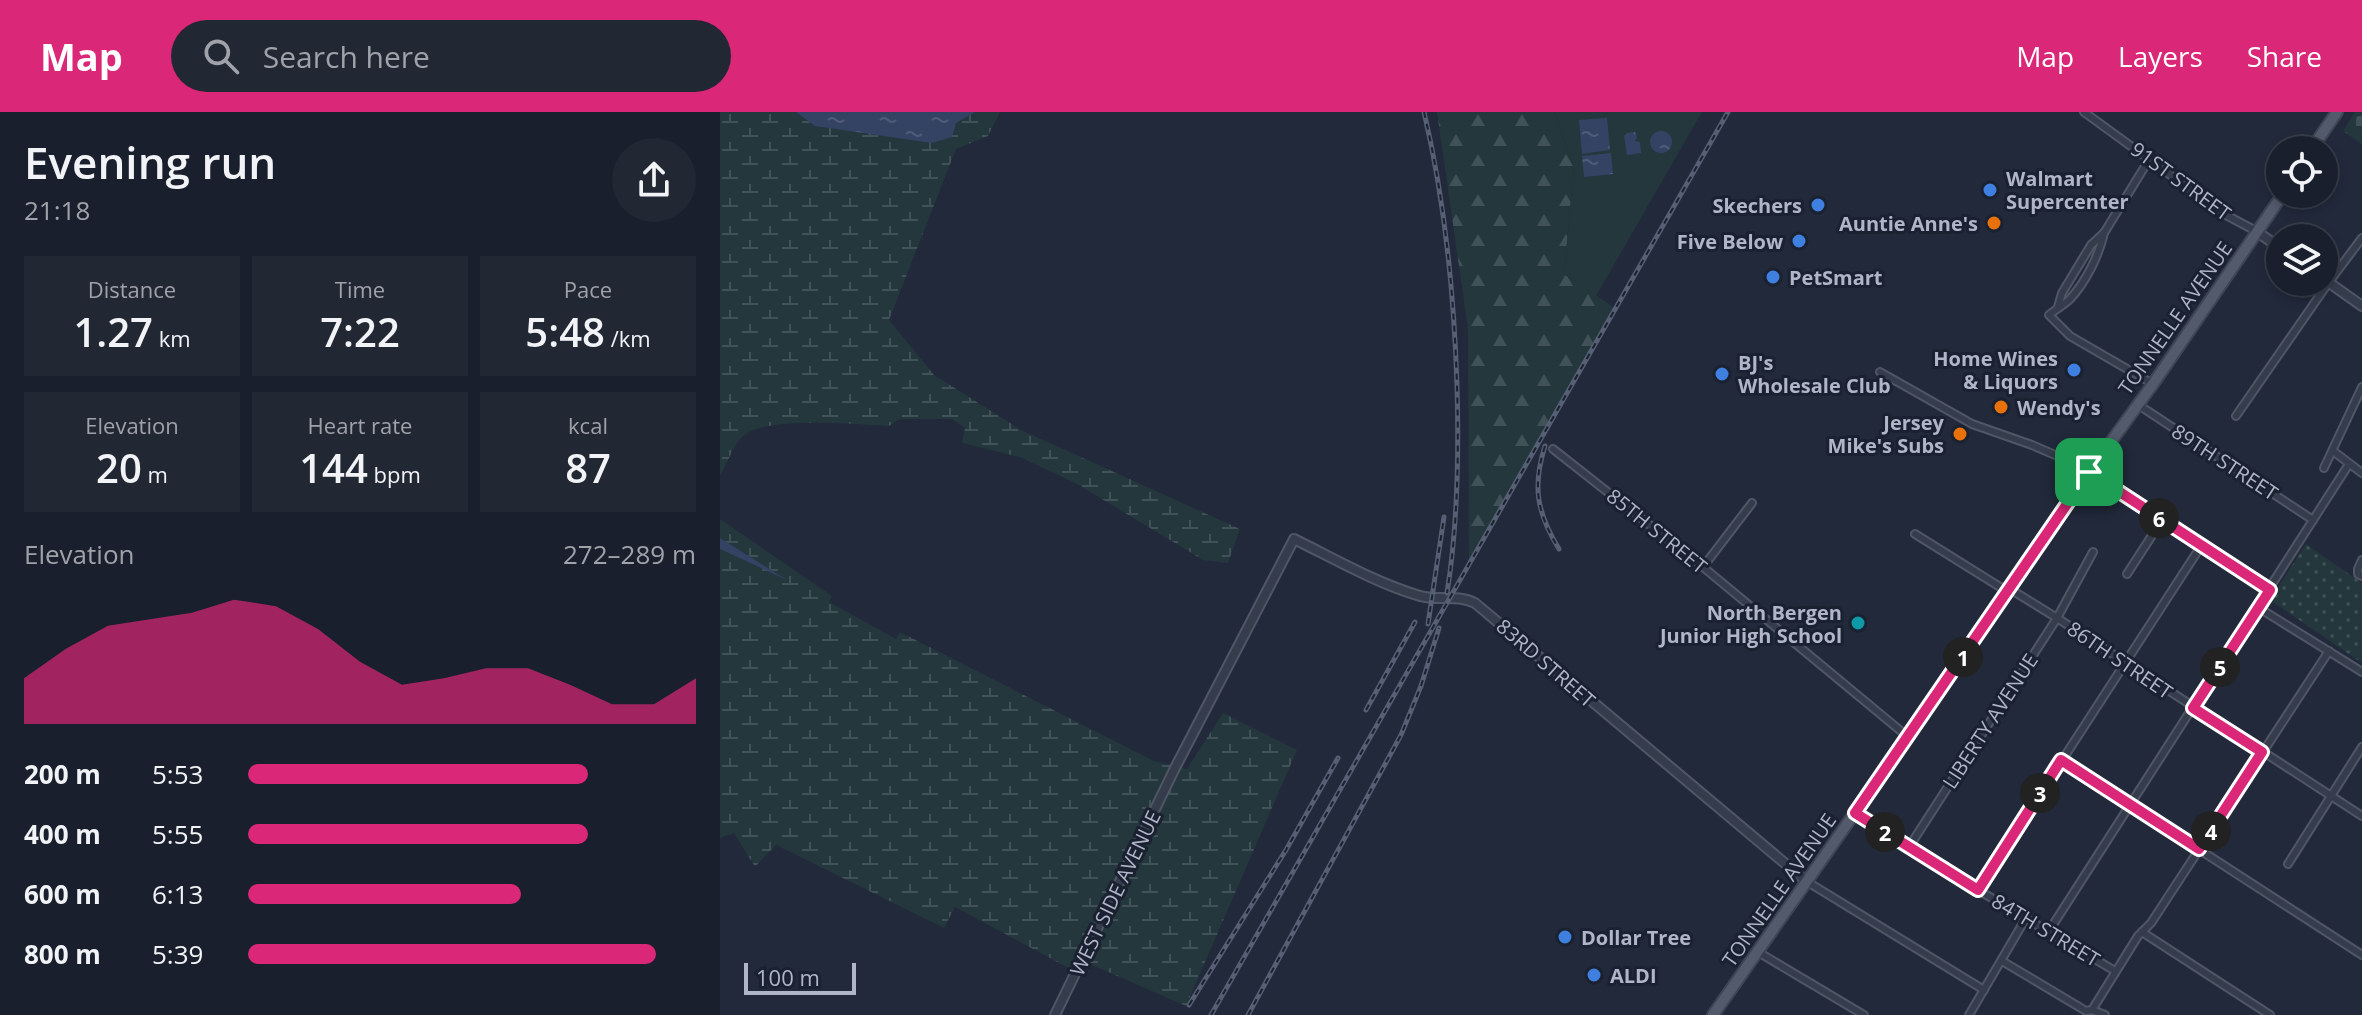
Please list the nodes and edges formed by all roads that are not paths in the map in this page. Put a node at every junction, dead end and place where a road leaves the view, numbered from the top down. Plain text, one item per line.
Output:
1 (2084, 112) edge
2 (2337, 112) edge
3 (2321, 136) edge
4 (2150, 158) junction
5 (2273, 208) edge
6 (2256, 231) junction
7 (2266, 238) edge
8 (2362, 238) edge
9 (2338, 266) edge
10 (2338, 289) edge
11 (2315, 296) edge
12 (2362, 306) edge
13 (1880, 372) dead end
14 (2153, 384) junction
15 (2362, 387) edge
16 (2137, 404) junction
17 (2236, 416) dead end
18 (1553, 449) dead end
19 (2333, 451) junction
20 (2349, 464) junction
21 (2324, 468) dead end
22 (2089, 472) junction
23 (2362, 473) edge
24 (1752, 503) dead end
25 (2162, 520) junction
26 (2313, 520) junction
27 (1915, 534) dead end
28 (2201, 546) junction
29 (2093, 552) dead end
30 (2362, 560) edge
31 (1703, 567) junction
32 (2127, 574) dead end
33 (2360, 575) edge
34 (2010, 589) junction
35 (2270, 590) junction
36 (2259, 608) junction
37 (2057, 618) junction
38 (2329, 651) junction
39 (2124, 664) junction
40 (2362, 672) edge
41 (2193, 708) junction
42 (1908, 737) junction
43 (2362, 747) edge
44 (2262, 752) junction
45 (2061, 760) junction
46 (1174, 770) joint
47 (2331, 796) junction
48 (2130, 805) junction
49 (1855, 813) junction
50 (2362, 816) edge
51 (1909, 847) junction
52 (2199, 849) junction
53 (2288, 864) dead end
54 (1806, 881) junction
55 (1978, 890) junction
56 (2026, 918) junction
57 (2049, 931) junction
58 (2142, 932) junction
59 (1758, 952) junction
60 (2362, 955) edge
61 (2002, 961) junction
62 (2115, 971) junction
63 (1984, 990) junction
64 (2092, 1010) junction
65 (1055, 1015) edge
66 (1713, 1015) edge
67 (1864, 1015) edge
68 (1969, 1015) edge
69 (2105, 1015) edge
70 (2270, 1015) edge

1 - 4 street, 91ST STREET
2 - 3 main road
4 - 6 street, 91ST STREET
4 - 14 street
5 - 6 main road, TONNELLE AVENUE
6 - 7 street, 91ST STREET
6 - 14 main road, TONNELLE AVENUE
8 - 9 street
10 - 12 street
11 - 17 street
13 - 22 street
14 - 16 main road, TONNELLE AVENUE
15 - 19 street
16 - 22 main road, TONNELLE AVENUE
16 - 26 street, 89TH STREET
18 - 31 street, 85TH STREET
19 - 20 street
19 - 21 street
20 - 23 street
20 - 26 street
22 - 25 street
22 - 34 main road, TONNELLE AVENUE
24 - 31 street
25 - 28 street
25 - 32 street
26 - 35 street
27 - 34 street, 86TH STREET
28 - 35 street
28 - 39 street
29 - 37 street, LIBERTY AVENUE
30 - 33 street
31 - 42 street, 85TH STREET
34 - 37 street, 86TH STREET
34 - 42 main road, TONNELLE AVENUE
35 - 36 street
36 - 38 street
36 - 41 street
37 - 39 street, 86TH STREET
37 - 51 street, LIBERTY AVENUE
38 - 40 street
38 - 44 street
39 - 41 street, 86TH STREET
39 - 45 street
41 - 44 street, 86TH STREET
41 - 48 street
42 - 49 main road, TONNELLE AVENUE
43 - 47 street
44 - 47 street, 86TH STREET
44 - 52 street
45 - 48 street
45 - 55 street
46 - 54 street, 83RD STREET
46 - 65 street, WEST SIDE AVENUE
47 - 50 street, 86TH STREET
47 - 53 street
48 - 52 street
48 - 57 street
49 - 51 street, 84TH STREET
49 - 54 main road, TONNELLE AVENUE
51 - 55 street, 84TH STREET
52 - 58 street
52 - 60 street
54 - 59 main road, TONNELLE AVENUE
54 - 63 street, 83RD STREET
55 - 56 street, 84TH STREET
56 - 57 street, 84TH STREET
56 - 61 street
57 - 62 street, 84TH STREET
58 - 62 street
58 - 70 street
59 - 66 main road, TONNELLE AVENUE
59 - 67 street
61 - 63 street
61 - 64 street
62 - 64 street
63 - 68 street
64 - 69 street

